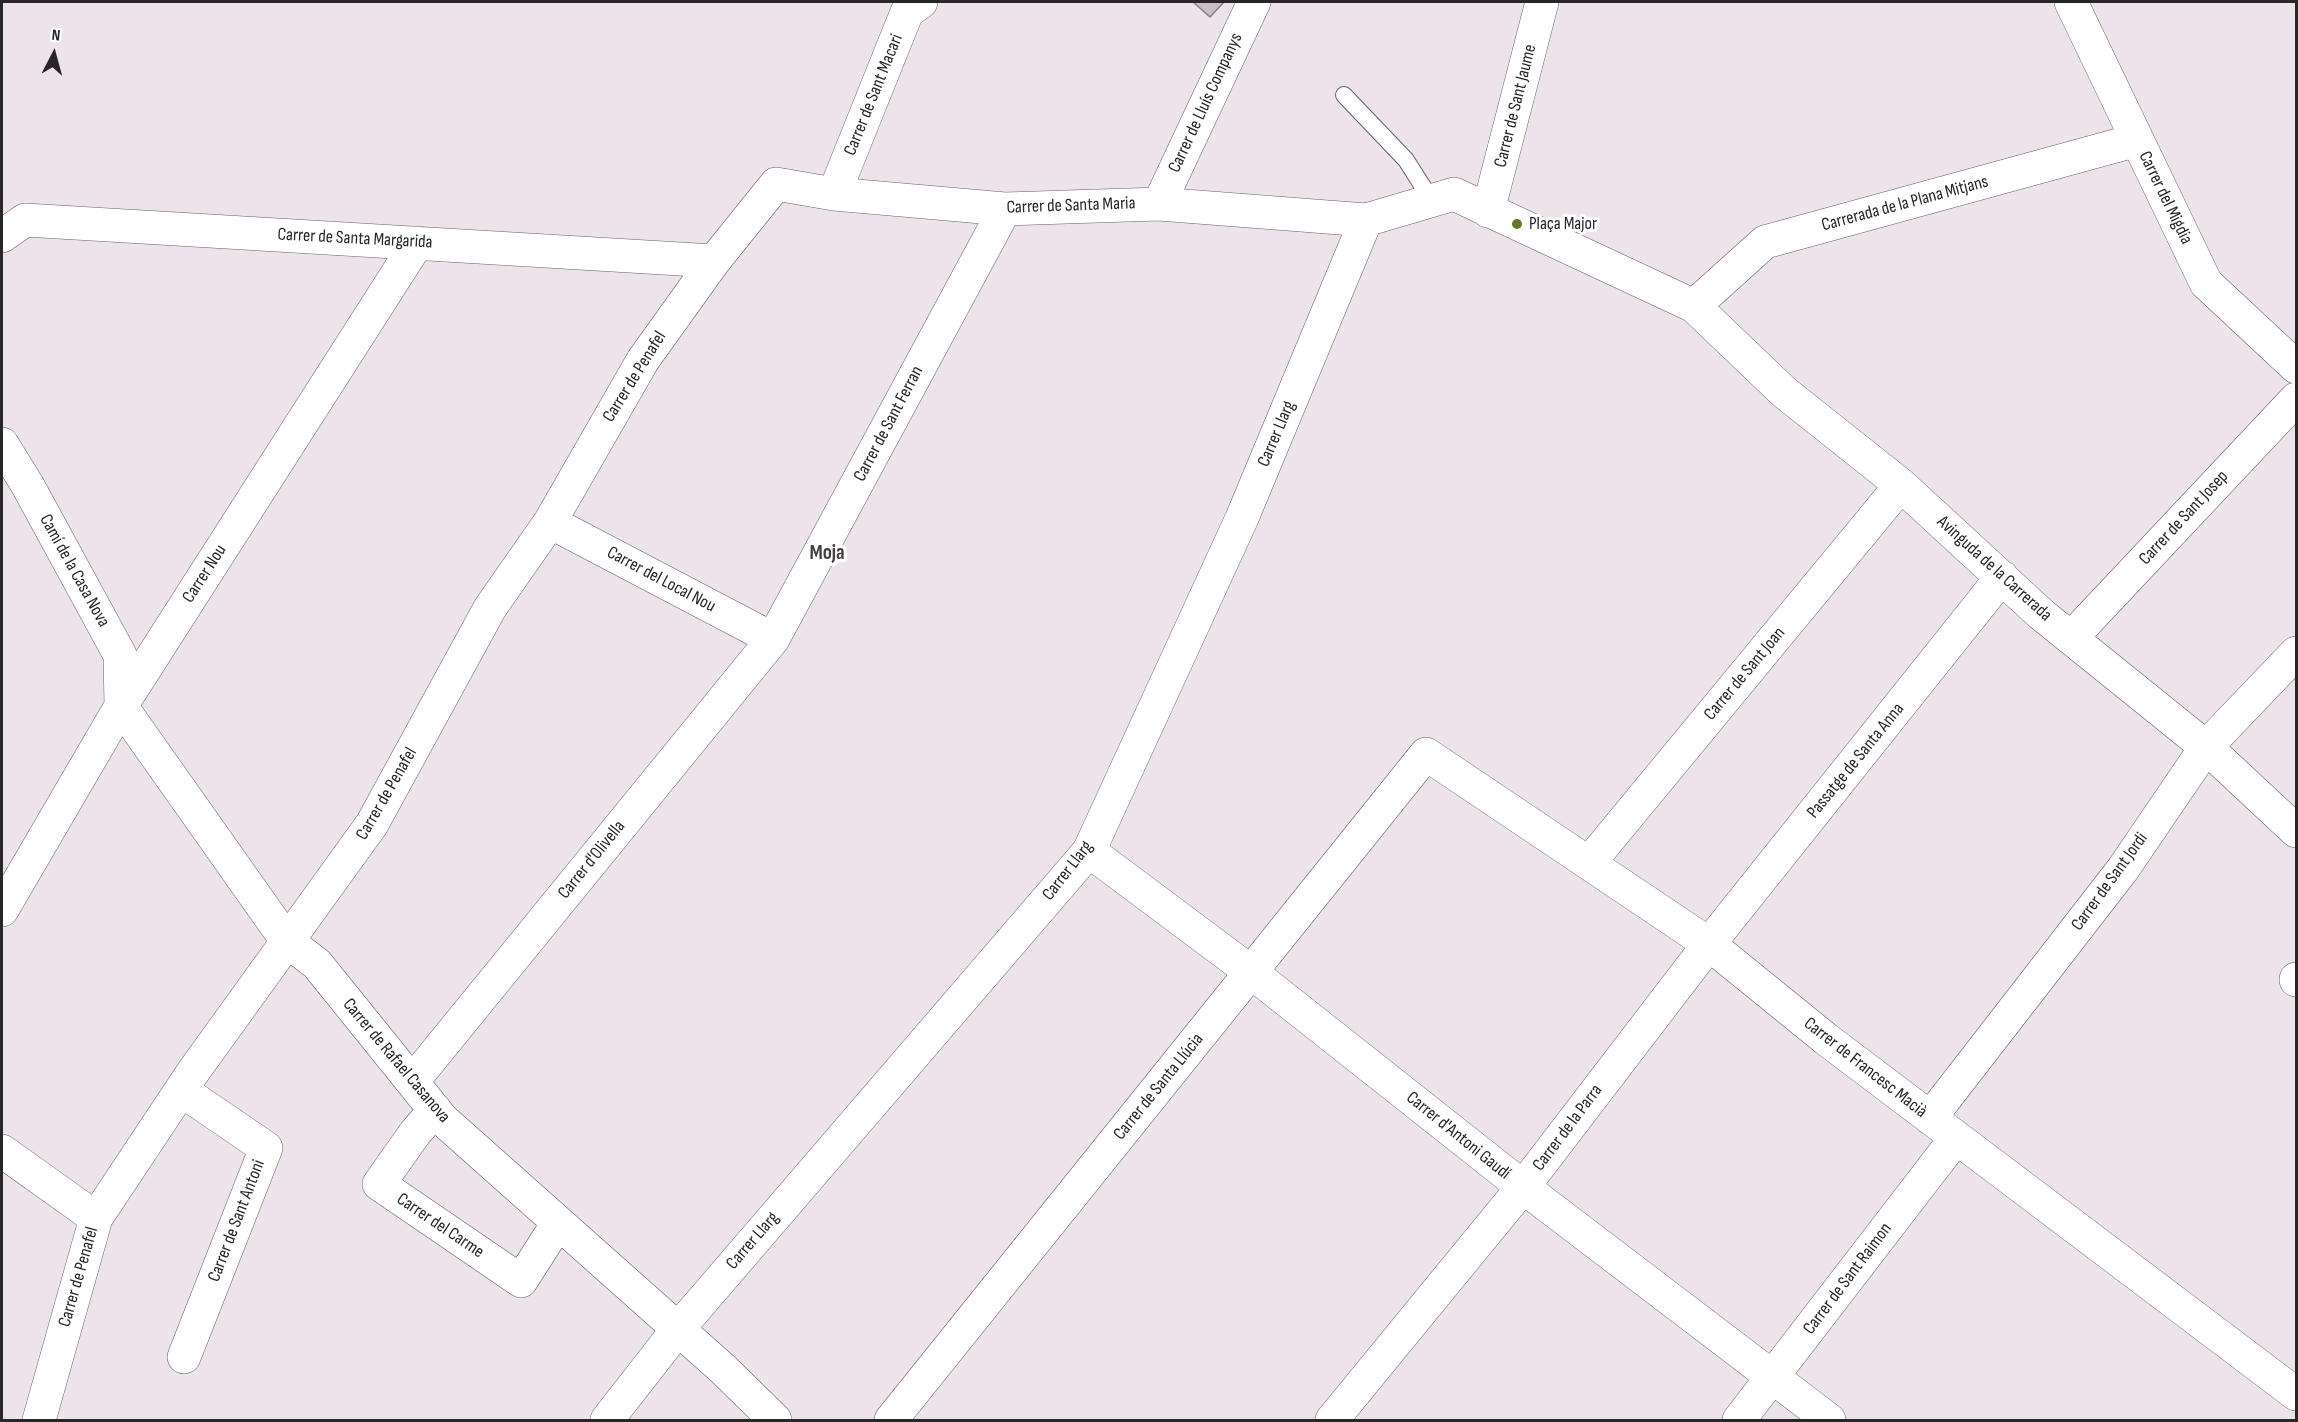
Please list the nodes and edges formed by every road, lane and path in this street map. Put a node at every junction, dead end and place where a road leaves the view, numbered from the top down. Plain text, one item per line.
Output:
1 (921, 2) edge
2 (1254, 2) edge
3 (1542, 2) edge
4 (2071, 2) edge
5 (1344, 95) dead end
6 (2137, 140) junction
7 (776, 184) joint
8 (834, 194) junction
9 (1432, 201) junction
10 (1160, 204) junction
11 (1005, 209) junction
12 (1488, 211) junction
13 (1366, 220) junction
14 (2, 236) edge
15 (417, 243) junction
16 (714, 261) junction
17 (1694, 306) junction
18 (2296, 367) edge
19 (2296, 399) edge
20 (2, 444) edge
21 (1901, 485) junction
22 (550, 522) junction
23 (2002, 577) junction
24 (2072, 637) junction
25 (772, 639) junction
26 (2296, 653) edge
27 (121, 706) junction
28 (2205, 747) junction
29 (1426, 754) joint
30 (2296, 831) edge
31 (1089, 850) junction
32 (1589, 863) junction
33 (2, 910) edge
34 (287, 940) junction
35 (1709, 944) junction
36 (1251, 972) junction
37 (412, 1082) junction
38 (181, 1090) junction
39 (435, 1110) junction
40 (1930, 1118) junction
41 (1956, 1138) junction
42 (2, 1151) edge
43 (1523, 1187) junction
44 (96, 1218) junction
45 (558, 1223) junction
46 (678, 1329) junction
47 (184, 1357) dead end
48 (1772, 1377) junction
49 (2296, 1394) edge
50 (39, 1420) edge
51 (607, 1420) edge
52 (775, 1420) edge
53 (891, 1420) edge
54 (1332, 1420) edge
55 (1739, 1420) edge
56 (1829, 1420) edge

1 - 8 street, Carrer de Sant Macari
2 - 10 street, Carrer de Lluís Companys
3 - 12 street, Carrer de Sant Jaume
4 - 6 street, Carrer del Migdia
5 - 9 lane
6 - 17 street, Carrerada de la Plana Mitjans
6 - 18 street, Carrer del Migdia
7 - 8 street, Carrer de Santa Maria
7 - 16 street, Carrer de Penafel
8 - 11 street, Carrer de Santa Maria
9 - 12 street
9 - 13 street
10 - 11 street, Carrer de Santa Maria
10 - 13 street, Carrer de Santa Maria
11 - 25 street, Carrer de Sant Ferran
12 - 17 street
13 - 31 street, Carrer Llarg
14 - 15 street, Carrer de Santa Margarida
15 - 16 street, Carrer de Santa Margarida
15 - 27 street, Carrer Nou
16 - 22 street, Carrer de Penafel
17 - 21 street, Avinguda de la Carrerada
19 - 24 street, Carrer de Sant Josep
20 - 27 street, Camí de la Casa Nova
21 - 23 street, Avinguda de la Carrerada
21 - 32 street, Carrer de Sant Joan
22 - 25 street, Carrer del Local Nou
22 - 34 street, Carrer de Penafel
23 - 24 street, Avinguda de la Carrerada
23 - 35 street, Passatge de Santa Anna
24 - 28 street, Avinguda de la Carrerada
25 - 37 street, Carrer d'Olivella
26 - 28 street, Carrer de Sant Jordi
27 - 33 street, Carrer Nou
27 - 34 street, Carrer de Rafael Casanova
28 - 30 street, Avinguda de la Carrerada
28 - 40 street, Carrer de Sant Jordi
29 - 32 street, Carrer de Francesc Macià
29 - 36 street, Carrer de Santa Llúcia
31 - 36 street, Carrer d'Antoni Gaudí
31 - 46 street, Carrer Llarg
32 - 35 street, Carrer de Francesc Macià
34 - 37 street, Carrer de Rafael Casanova
34 - 38 street, Carrer de Penafel
35 - 40 street, Carrer de Francesc Macià
35 - 43 street, Carrer de la Parra
36 - 43 street, Carrer d'Antoni Gaudí
36 - 53 street, Carrer de Santa Llúcia
37 - 39 street, Carrer de Rafael Casanova
38 - 44 street, Carrer de Penafel
38 - 47 street, Carrer de Sant Antoni
39 - 45 street, Carrer de Rafael Casanova
39 - 45 street, Carrer del Carme
40 - 41 street, Carrer de Francesc Macià
41 - 48 street, Carrer de Sant Raimon
41 - 49 street, Carrer de Francesc Macià
42 - 44 street
43 - 48 street, Carrer d'Antoni Gaudí
43 - 54 street, Carrer de la Parra
44 - 50 street, Carrer de Penafel
45 - 46 street, Carrer de Rafael Casanova
46 - 51 street, Carrer Llarg
46 - 52 street, Carrer de Rafael Casanova
48 - 55 street, Carrer de Sant Raimon
48 - 56 street, Carrer d'Antoni Gaudí

